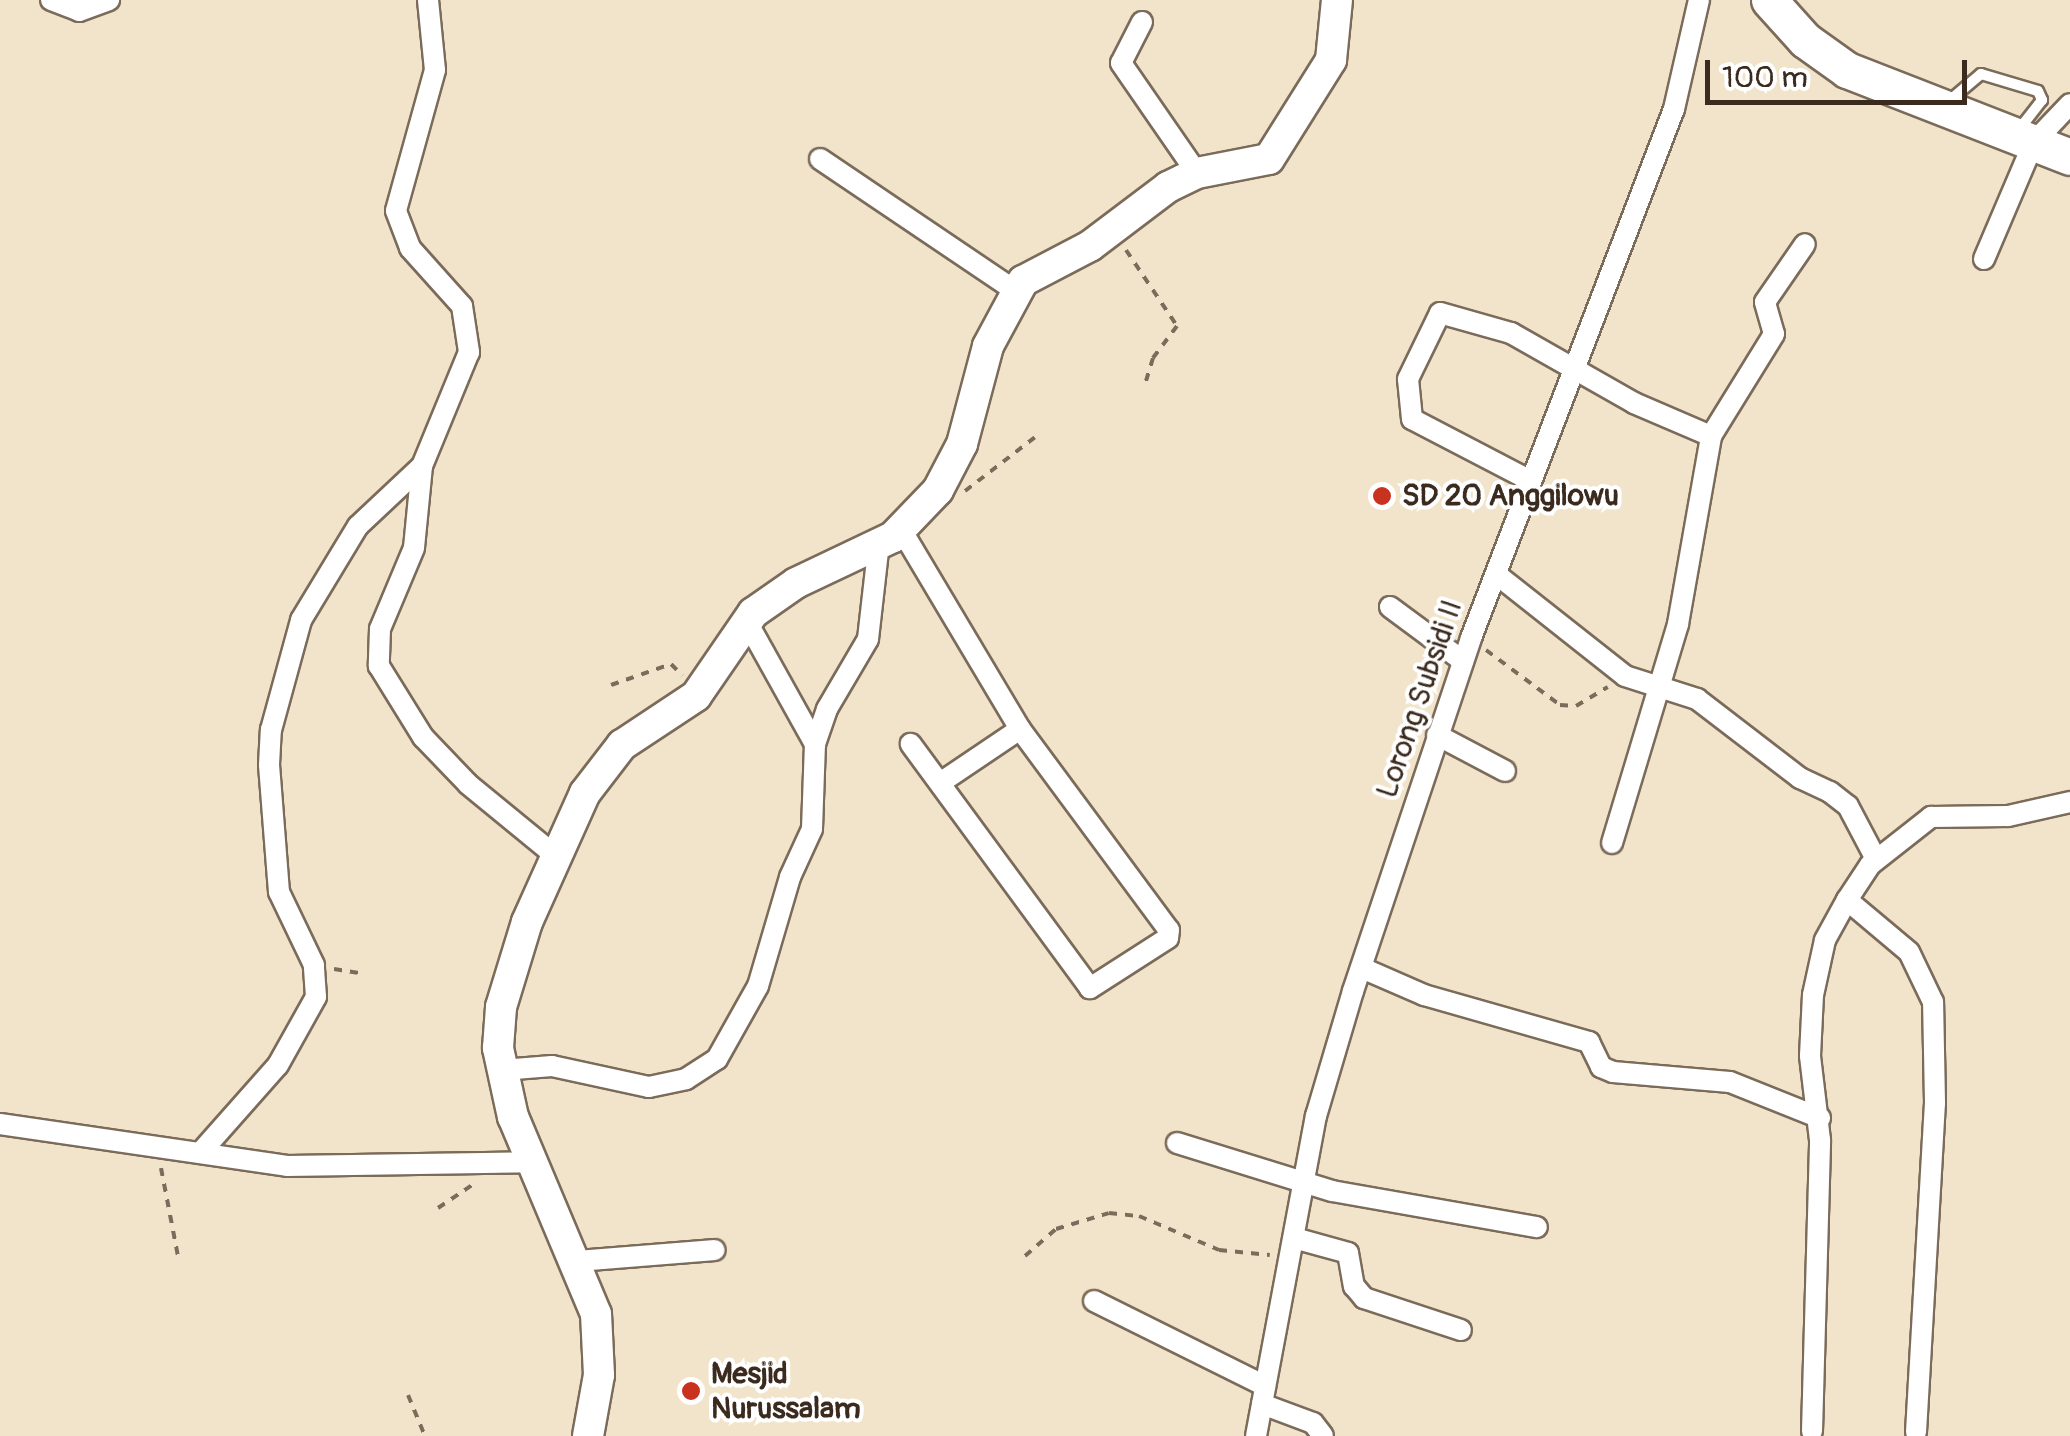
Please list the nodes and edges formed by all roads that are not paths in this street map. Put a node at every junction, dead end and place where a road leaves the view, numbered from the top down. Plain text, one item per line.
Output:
1 (50, 0) edge
2 (109, 0) edge
3 (428, 0) edge
4 (1338, 0) edge
5 (1700, 0) edge
6 (1769, 0) edge
7 (1142, 22) dead end
8 (2070, 104) edge
9 (1942, 109) junction
10 (2024, 139) junction
11 (2070, 156) edge
12 (820, 158) dead end
13 (1197, 174) junction
14 (1805, 244) dead end
15 (1984, 259) dead end
16 (1014, 290) junction
17 (1576, 366) junction
18 (1711, 436) junction
19 (422, 466) junction
20 (1531, 481) junction
21 (891, 537) junction
22 (1496, 574) junction
23 (1390, 607) dead end
24 (746, 620) junction
25 (1464, 661) junction
26 (1660, 688) junction
27 (1020, 729) junction
28 (1437, 735) junction
29 (816, 744) junction
30 (911, 744) dead end
31 (1505, 771) dead end
32 (942, 781) junction
33 (2070, 802) edge
34 (1612, 842) dead end
35 (556, 856) junction
36 (1876, 859) junction
37 (1847, 900) junction
38 (1362, 968) junction
39 (502, 1070) junction
40 (1820, 1118) junction
41 (0, 1124) edge
42 (1178, 1143) dead end
43 (201, 1152) junction
44 (531, 1162) junction
45 (1304, 1179) junction
46 (1537, 1227) dead end
47 (1293, 1248) junction
48 (716, 1250) dead end
49 (578, 1261) junction
50 (1094, 1300) dead end
51 (1461, 1330) dead end
52 (1264, 1395) junction
53 (1812, 1431) dead end
54 (1916, 1432) dead end
55 (588, 1436) edge
56 (1256, 1436) edge
57 (1323, 1436) edge

1 - 2 street
3 - 19 street
4 - 13 main road
5 - 17 street, Lorong Subsidi II
6 - 9 highway
7 - 13 street
8 - 10 street
9 - 10 highway
9 - 10 lane
10 - 11 highway
10 - 15 street
12 - 16 street
13 - 16 main road
14 - 18 street
16 - 21 main road
17 - 18 street
17 - 20 street, Lorong Subsidi II
17 - 20 street
18 - 26 street
19 - 35 street
19 - 43 street
20 - 22 street, Lorong Subsidi II
21 - 24 main road
21 - 27 street
21 - 29 street
22 - 25 street, Lorong Subsidi II
22 - 26 street
23 - 25 street
24 - 29 street
24 - 35 main road
25 - 28 street, Lorong Subsidi II
26 - 34 street
26 - 36 street
27 - 32 street
27 - 32 street
28 - 31 street
28 - 38 street, Lorong Subsidi II
29 - 39 street
30 - 32 street
33 - 36 street
35 - 39 main road
36 - 37 street
37 - 40 street
37 - 54 street
38 - 40 street
38 - 45 street, Lorong Subsidi II
39 - 44 main road
40 - 53 street
41 - 43 street
42 - 45 street
43 - 44 street
44 - 49 main road
45 - 46 street
45 - 47 street, Lorong Subsidi II
47 - 51 street
47 - 52 street, Lorong Subsidi II
48 - 49 street
49 - 55 main road
50 - 52 street
52 - 56 street, Lorong Subsidi II
52 - 57 street

